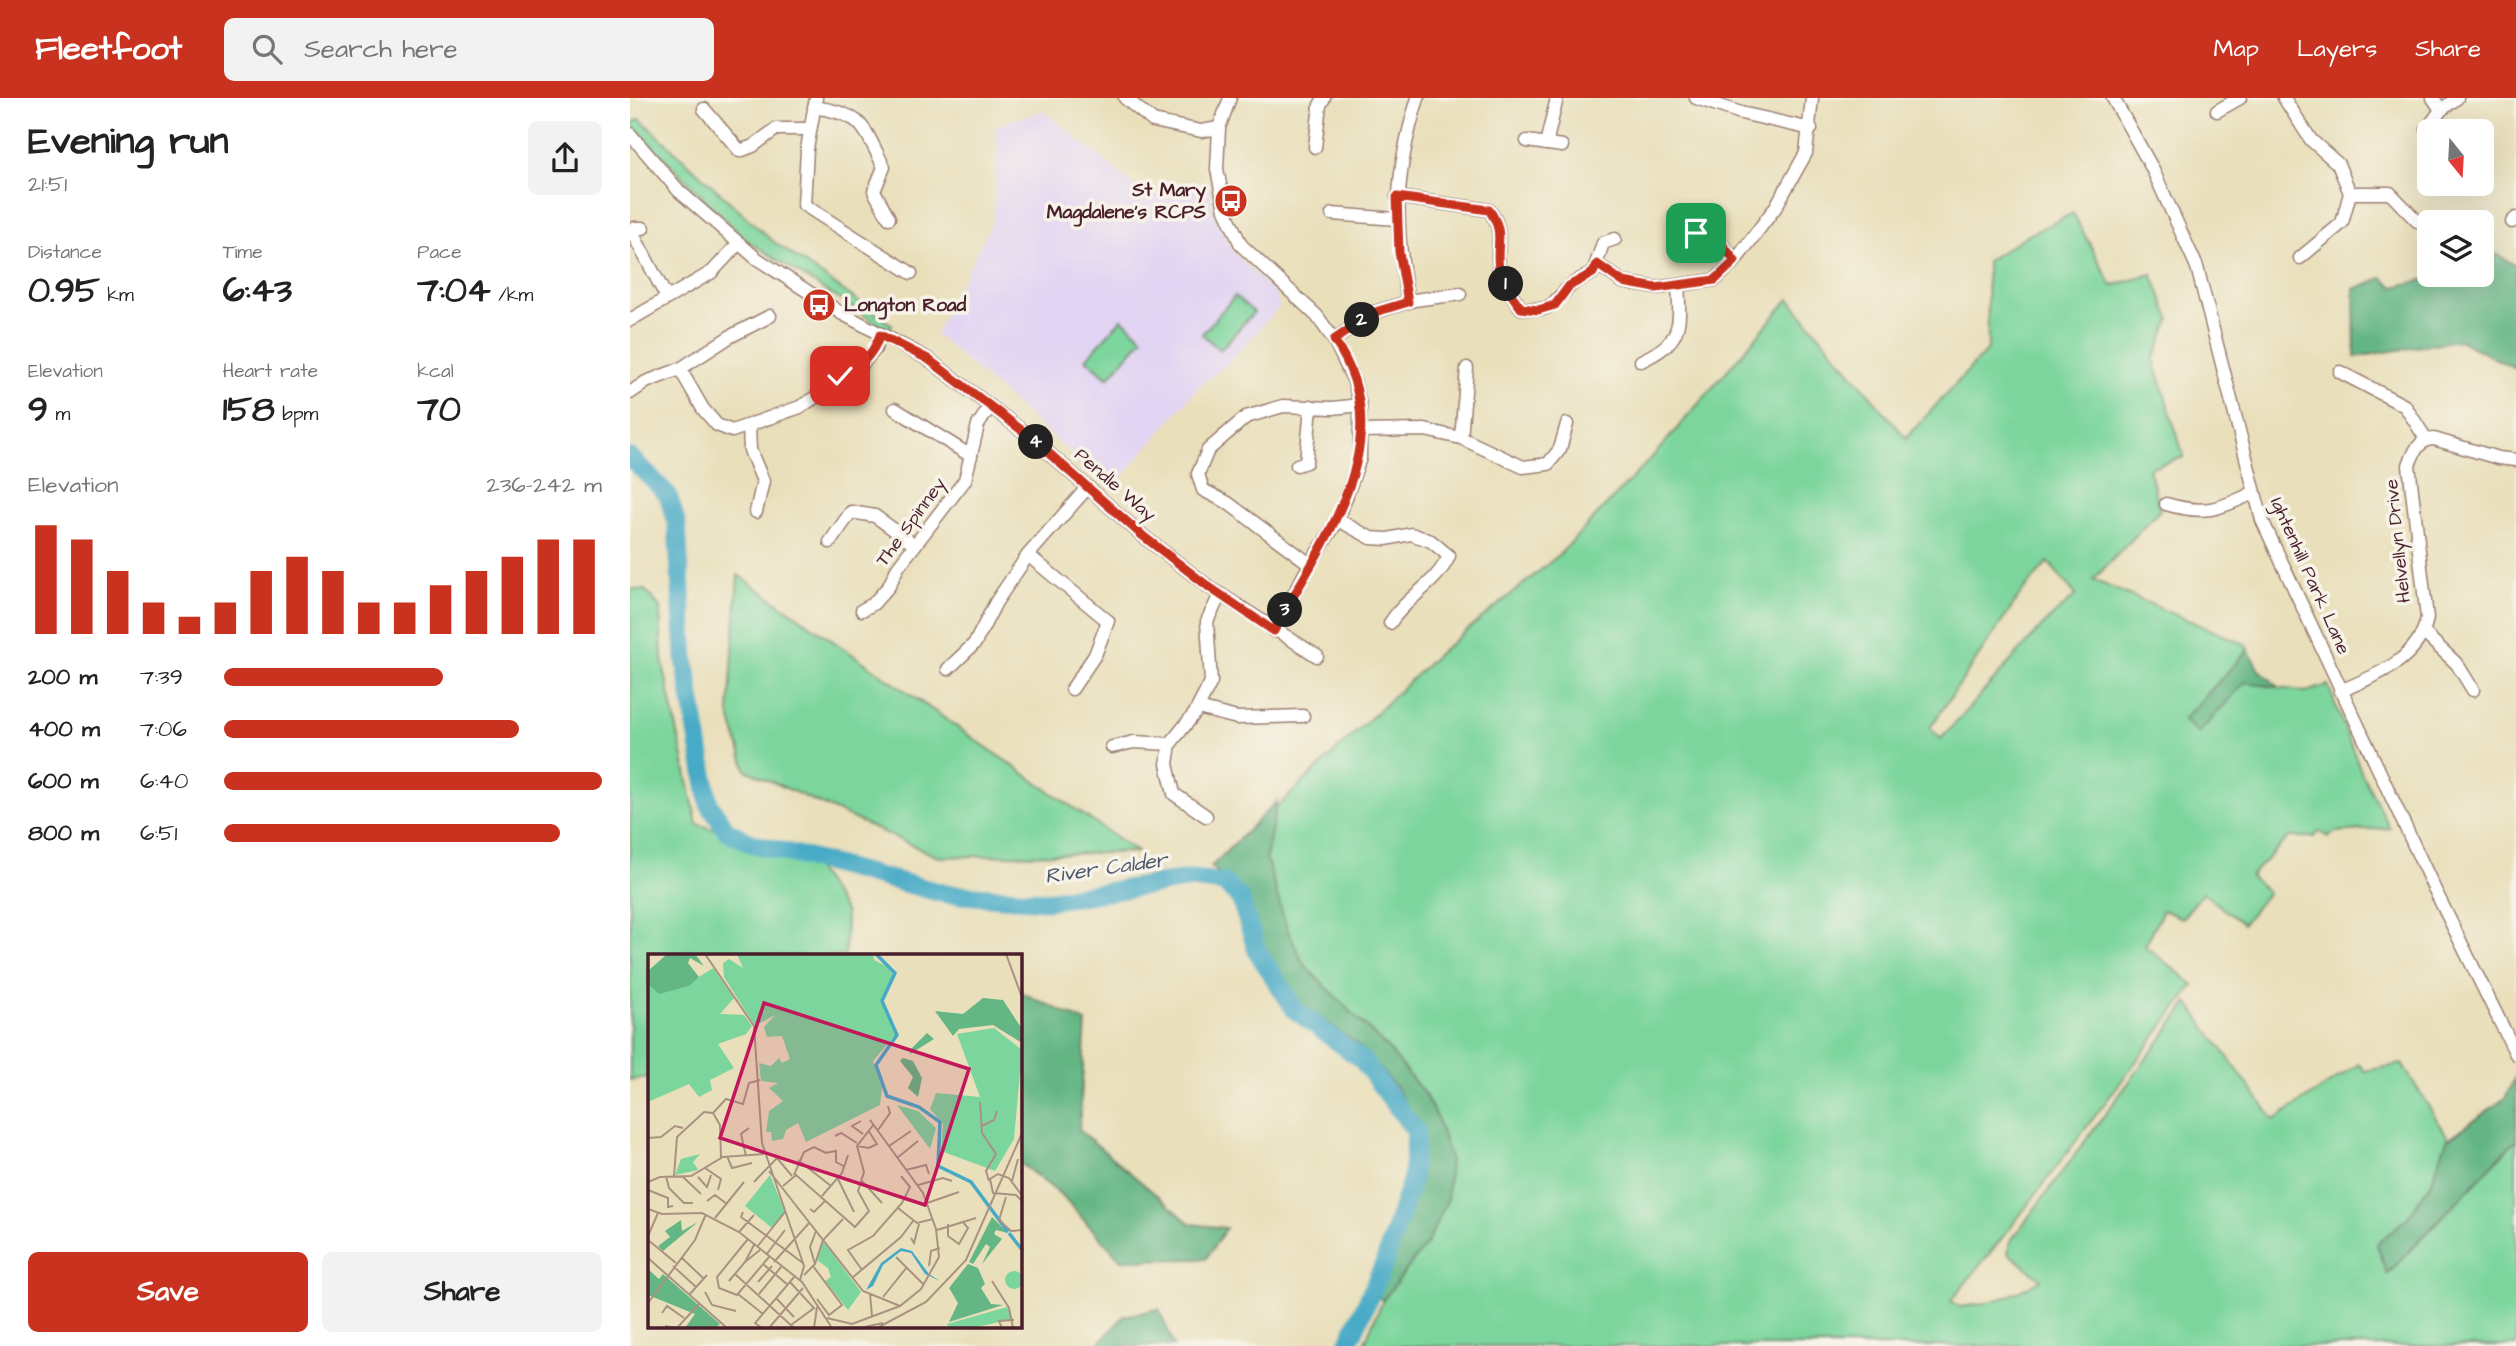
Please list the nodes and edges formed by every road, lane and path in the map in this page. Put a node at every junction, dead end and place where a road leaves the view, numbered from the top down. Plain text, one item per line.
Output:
1 (1125, 98) edge
2 (1230, 98) edge
3 (1324, 98) edge
4 (1418, 98) edge
5 (1557, 98) edge
6 (1696, 98) edge
7 (1812, 98) edge
8 (2113, 98) edge
9 (2240, 98) edge
10 (2284, 98) edge
11 (2433, 98) edge
12 (2457, 98) edge
13 (815, 102) edge
14 (704, 109) dead end
15 (2441, 110) junction
16 (2217, 111) dead end
17 (2434, 119) edge
18 (1219, 128) junction
19 (809, 129) junction
20 (1811, 129) junction
21 (630, 134) edge
22 (1527, 141) dead end
23 (1546, 144) junction
24 (1562, 146) dead end
25 (1315, 147) dead end
26 (2350, 193) junction
27 (1397, 197) junction
28 (1332, 214) dead end
29 (889, 218) dead end
30 (1396, 219) junction
31 (2417, 221) dead end
32 (643, 228) dead end
33 (1696, 233) dead end
34 (1615, 239) dead end
35 (739, 243) junction
36 (2300, 258) dead end
37 (1735, 261) junction
38 (1597, 264) junction
39 (911, 273) dead end
40 (1678, 286) junction
41 (1460, 294) dead end
42 (667, 299) junction
43 (1408, 302) junction
44 (769, 316) dead end
45 (630, 320) edge
46 (880, 335) junction
47 (1334, 340) junction
48 (1641, 361) dead end
49 (1467, 368) dead end
50 (680, 369) junction
51 (2340, 372) dead end
52 (630, 393) edge
53 (1360, 405) junction
54 (1311, 406) junction
55 (989, 408) junction
56 (895, 409) dead end
57 (1567, 424) dead end
58 (750, 426) junction
59 (1360, 431) junction
60 (1461, 438) junction
61 (2426, 439) junction
62 (971, 456) junction
63 (2516, 460) edge
64 (1297, 465) dead end
65 (1088, 487) junction
66 (2253, 492) junction
67 (2166, 505) dead end
68 (756, 512) dead end
69 (1338, 520) junction
70 (830, 542) dead end
71 (915, 545) junction
72 (1030, 553) junction
73 (1310, 564) junction
74 (1220, 595) junction
75 (862, 610) dead end
76 (1390, 623) dead end
77 (1274, 631) junction
78 (2424, 633) junction
79 (1317, 656) dead end
80 (948, 669) dead end
81 (1072, 689) dead end
82 (2473, 690) dead end
83 (2340, 691) junction
84 (1198, 708) junction
85 (1303, 716) dead end
86 (1170, 744) junction
87 (1112, 747) dead end
88 (1206, 816) dead end
89 (2516, 1054) edge

1 - 18 street
2 - 18 street
3 - 25 street
4 - 27 street
5 - 23 street
6 - 20 street
7 - 20 street
8 - 66 street, Ightenhill Park Lane
9 - 16 street
10 - 26 street
11 - 15 street
12 - 15 street
13 - 19 street
13 - 29 street
14 - 19 street
15 - 17 street
18 - 47 street
19 - 39 street
20 - 37 street
21 - 35 street, Pendle Way
22 - 23 street
23 - 24 street
26 - 31 street
26 - 36 street
27 - 30 street
27 - 38 street
28 - 30 street
30 - 43 street
32 - 42 street
33 - 37 street
34 - 38 street
35 - 42 street
35 - 46 street, Pendle Way
37 - 40 street
38 - 40 street
40 - 48 street
41 - 43 street
42 - 45 street
43 - 47 street
44 - 50 street
46 - 55 street, Pendle Way
46 - 58 street
47 - 53 street
49 - 60 street
50 - 52 street
50 - 58 street
51 - 61 street
53 - 54 street
53 - 59 street
54 - 64 street
54 - 73 street
55 - 62 street, The Spinney
55 - 65 street, Pendle Way
56 - 62 street
57 - 60 street
58 - 68 street
59 - 60 street
59 - 69 street
61 - 63 street
61 - 78 street, Helvellyn Drive
62 - 71 street, The Spinney
65 - 72 street
65 - 74 street, Pendle Way
66 - 67 street
66 - 83 street, Ightenhill Park Lane
69 - 73 street
69 - 76 street
70 - 71 street
71 - 75 street, The Spinney
72 - 80 street
72 - 81 street
73 - 77 street
74 - 77 street, Pendle Way
74 - 84 street
77 - 79 street, Pendle Way
78 - 82 street
78 - 83 street
83 - 89 street, Ightenhill Park Lane
84 - 85 street
84 - 86 street
86 - 87 street
86 - 88 street

